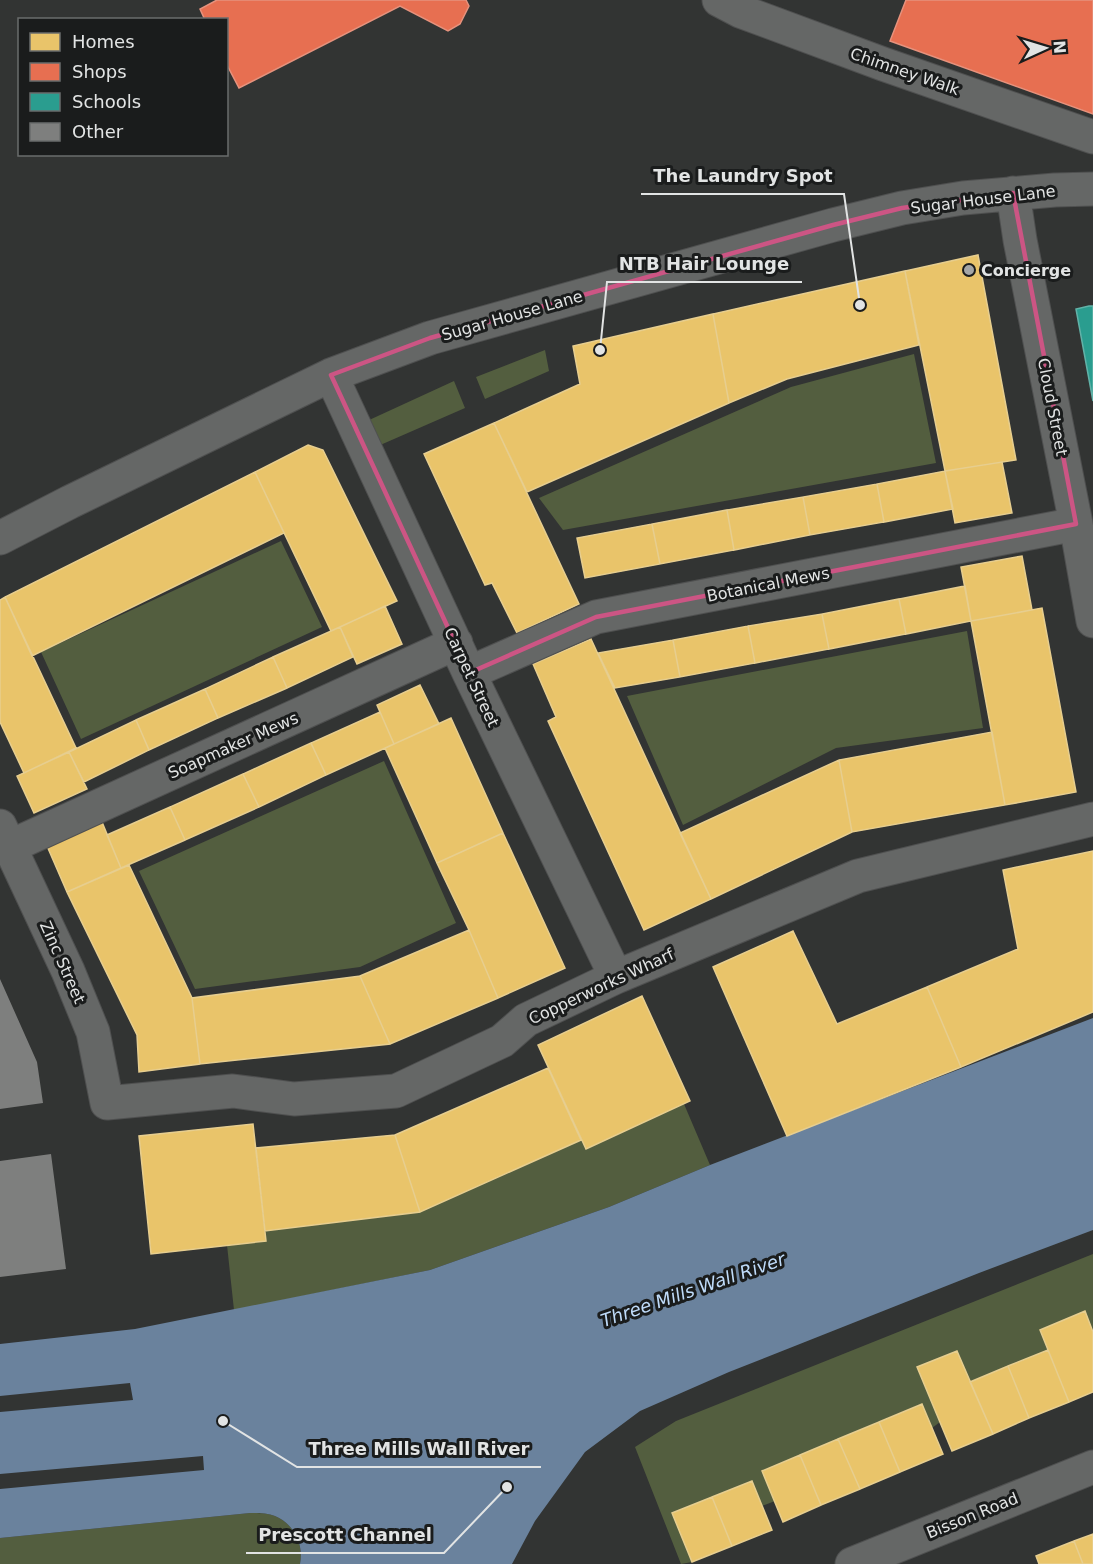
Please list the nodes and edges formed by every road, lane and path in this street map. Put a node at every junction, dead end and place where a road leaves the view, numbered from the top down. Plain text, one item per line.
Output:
1 (719, 0) edge
2 (1093, 137) edge
3 (1093, 189) edge
4 (1013, 194) junction
5 (331, 375) junction
6 (1076, 524) junction
7 (0, 538) edge
8 (1093, 621) edge
9 (456, 643) junction
10 (469, 673) junction
11 (1093, 819) edge
12 (5, 837) edge
13 (616, 977) junction
14 (107, 1103) joint
15 (1093, 1467) edge
16 (852, 1564) edge

1 - 2 street, Chimney Walk
3 - 4 street, Sugar House Lane
4 - 5 street, Sugar House Lane
4 - 6 street, Cloud Street
5 - 7 street, Sugar House Lane
5 - 9 street, Carpet Street
6 - 8 street, Cloud Street
6 - 10 street, Botanical Mews
9 - 10 street, Carpet Street
9 - 12 street, Soapmaker Mews
10 - 13 street, Carpet Street
11 - 13 street, Copperworks Wharf
12 - 14 street, Zinc Street
13 - 14 street, Copperworks Wharf
15 - 16 street, Bisson Road

